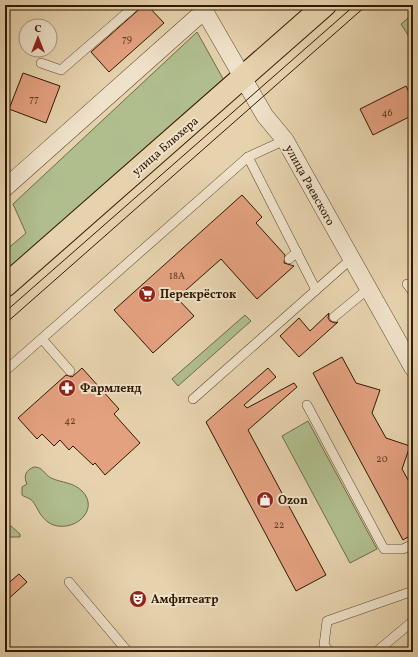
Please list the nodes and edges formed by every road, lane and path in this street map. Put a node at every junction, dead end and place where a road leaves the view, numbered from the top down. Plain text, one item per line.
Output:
1 (136, 5) edge
2 (325, 5) edge
3 (203, 9) edge
4 (41, 64) dead end
5 (243, 78) junction
6 (285, 140) junction
7 (248, 157) junction
8 (5, 188) edge
9 (297, 252) junction
10 (288, 259) dead end
11 (351, 259) junction
12 (407, 284) dead end
13 (5, 286) edge
14 (368, 289) junction
15 (316, 290) junction
16 (413, 292) edge
17 (334, 316) dead end
18 (42, 339) junction
19 (413, 368) edge
20 (70, 371) dead end
21 (5, 372) edge
22 (193, 399) dead end
23 (307, 405) dead end
24 (413, 544) edge
25 (69, 582) dead end
26 (413, 591) edge
27 (413, 620) edge
28 (128, 652) edge
29 (330, 652) edge
30 (376, 652) edge

1 - 4 lane
2 - 5 main road, улица Блюхера
3 - 5 street, улица Раевского
3 - 8 street
5 - 6 street, улица Раевского
5 - 13 main road, улица Блюхера
6 - 7 lane
6 - 11 street, улица Раевского
7 - 9 lane
7 - 18 lane
9 - 10 lane
9 - 15 lane
11 - 14 street, улица Раевского
11 - 15 lane
12 - 16 lane
14 - 17 lane
14 - 19 street, улица Раевского
15 - 22 lane
18 - 20 lane
18 - 21 lane
23 - 24 lane
25 - 28 lane
26 - 29 lane
27 - 30 lane

